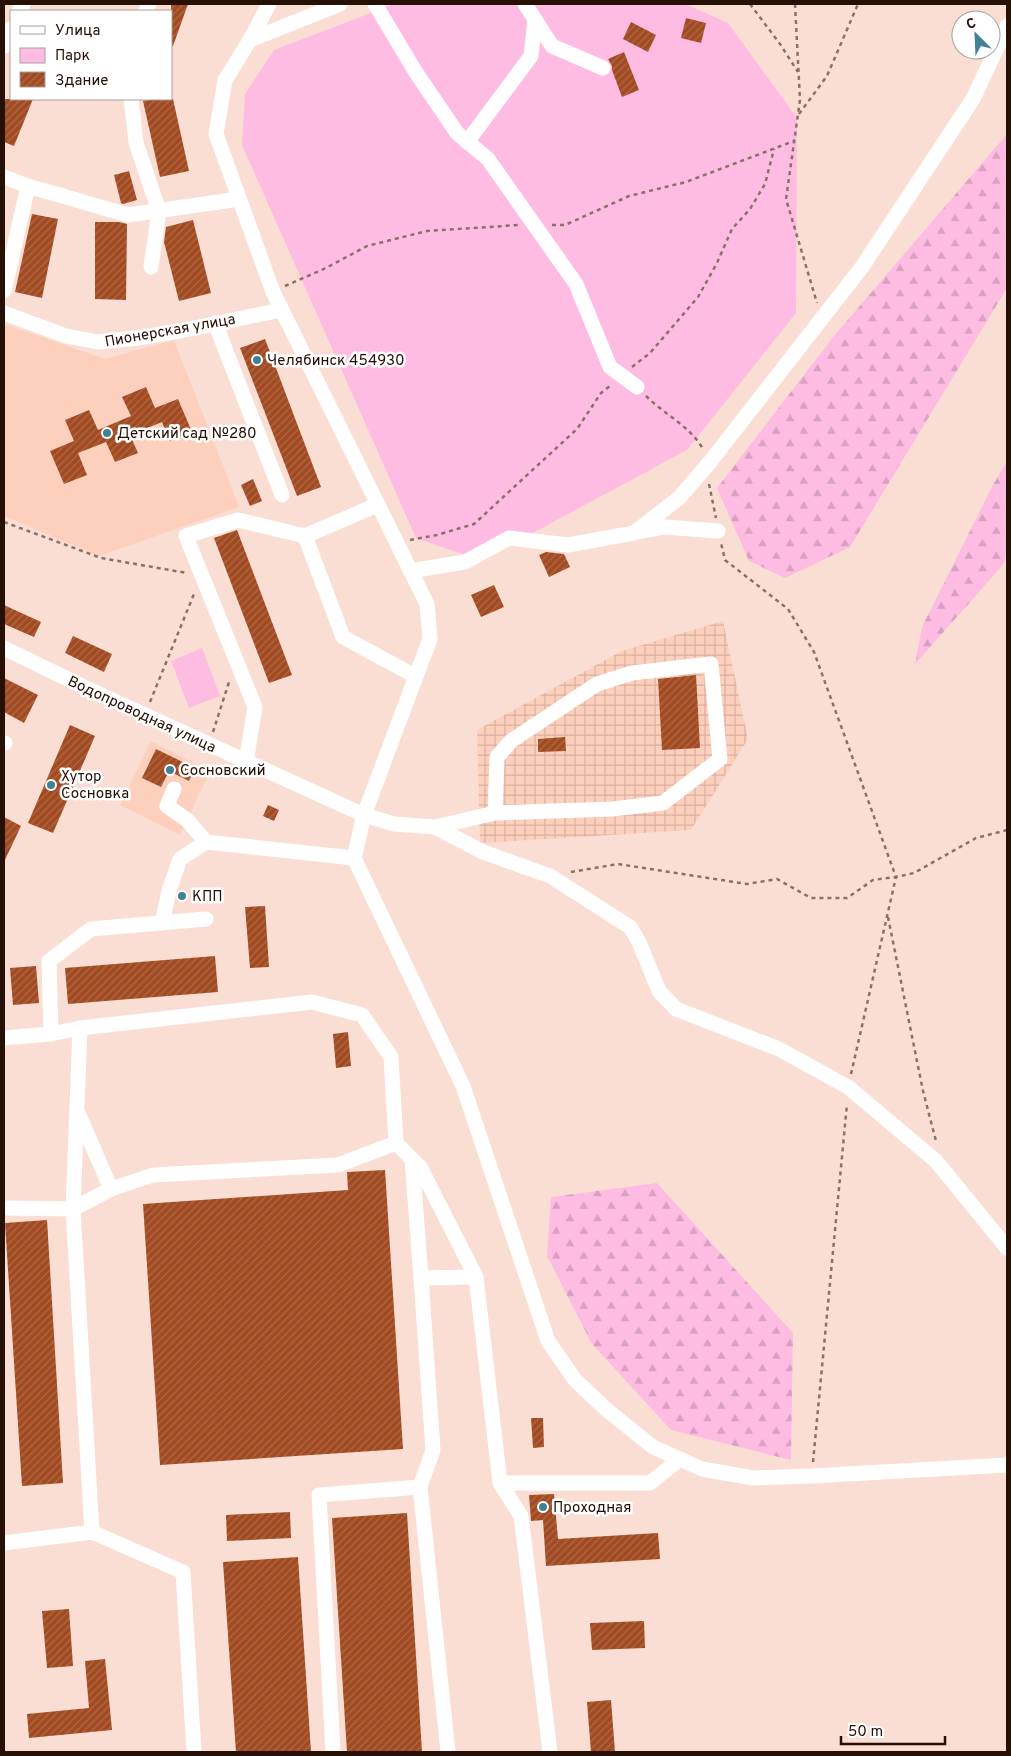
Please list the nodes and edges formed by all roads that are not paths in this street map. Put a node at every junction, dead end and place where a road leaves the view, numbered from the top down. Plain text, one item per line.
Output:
1 (270, 4) edge
2 (340, 4) edge
3 (375, 4) edge
4 (525, 4) edge
5 (535, 20) junction
6 (1007, 26) edge
7 (10, 31) edge
8 (250, 40) junction
9 (4, 46) edge
10 (603, 68) dead end
11 (130, 100) edge
12 (467, 142) junction
13 (4, 177) edge
14 (28, 186) junction
15 (239, 199) junction
16 (159, 212) junction
17 (152, 267) dead end
18 (4, 291) edge
19 (281, 310) junction
20 (4, 313) edge
21 (215, 323) junction
22 (637, 387) road end
23 (282, 495) dead end
24 (378, 504) junction
25 (718, 531) road end
26 (634, 533) junction
27 (305, 536) junction
28 (410, 570) junction
29 (4, 648) edge
30 (415, 676) junction
31 (246, 762) junction
32 (174, 789) dead end
33 (495, 813) junction
34 (364, 815) junction
35 (435, 826) junction
36 (206, 842) junction
37 (354, 858) junction
38 (206, 919) dead end
39 (162, 923) junction
40 (80, 1028) junction
41 (51, 1034) junction
42 (4, 1038) edge
43 (77, 1109) junction
44 (396, 1143) junction
45 (412, 1159) junction
46 (110, 1189) junction
47 (4, 1208) edge
48 (73, 1209) junction
49 (1007, 1248) edge
50 (476, 1277) junction
51 (421, 1278) junction
52 (680, 1459) junction
53 (1007, 1465) edge
54 (500, 1483) junction
55 (420, 1487) junction
56 (92, 1532) junction
57 (4, 1543) edge
58 (194, 1752) edge
59 (333, 1752) edge
60 (448, 1752) edge
61 (550, 1752) edge

1 - 8 street
2 - 8 street
3 - 12 street
4 - 5 street
5 - 10 street
5 - 12 street
6 - 26 street
7 - 9 street
8 - 15 street
11 - 16 street
12 - 22 street
13 - 14 street
14 - 16 street
14 - 18 street
15 - 16 street
15 - 19 street
16 - 17 street
19 - 21 street, Пионерская улица
19 - 24 street
20 - 21 street, Пионерская улица
21 - 23 street
24 - 27 street
24 - 28 street
25 - 26 street
26 - 28 street
27 - 30 street
27 - 31 street
28 - 30 street
29 - 31 street, Водопроводная улица
30 - 34 street
31 - 34 street, Водопроводная улица
32 - 36 street
33 - 33 street
33 - 35 street
34 - 35 street, Водопроводная улица
34 - 37 street
35 - 49 street
36 - 37 street
36 - 39 street
37 - 52 street
38 - 39 street
39 - 41 street
40 - 41 street
40 - 43 street
40 - 44 street
41 - 42 street
43 - 46 street
43 - 48 street
44 - 45 street
44 - 46 street
45 - 50 street
45 - 51 street
46 - 48 street
47 - 48 street
48 - 56 street
50 - 51 street
50 - 54 street
51 - 55 street
52 - 53 street
52 - 54 street
54 - 61 street
55 - 59 street
55 - 60 street
56 - 57 street
56 - 58 street

